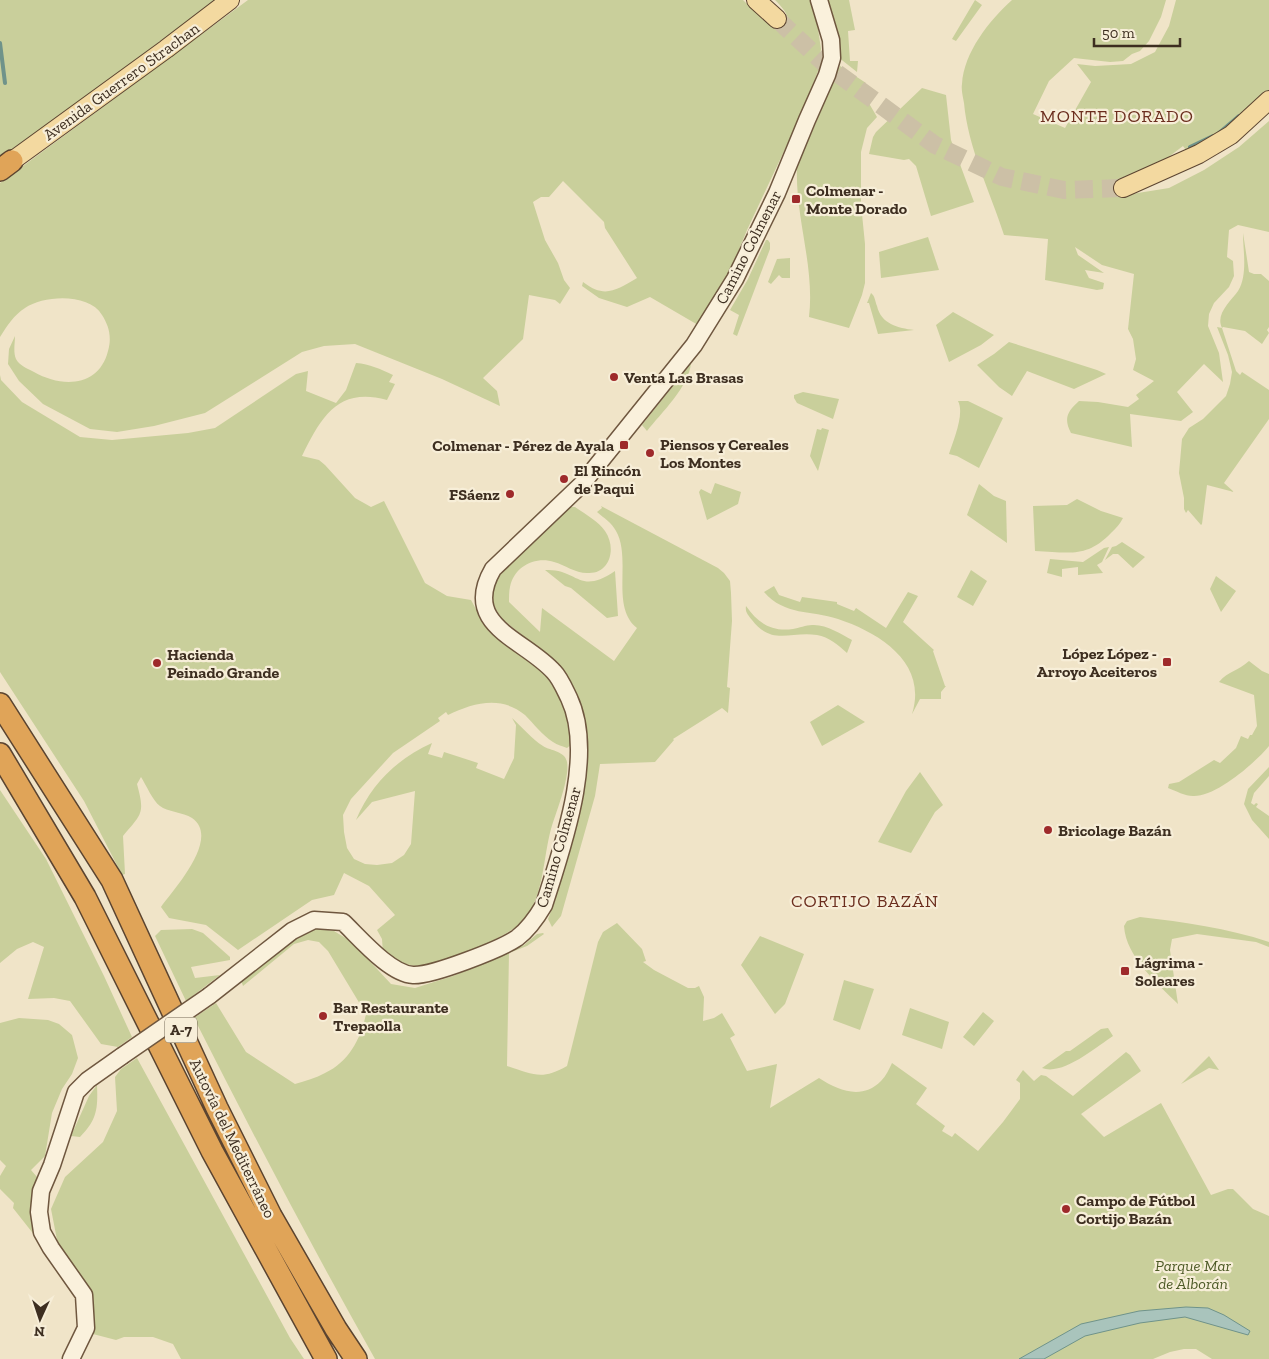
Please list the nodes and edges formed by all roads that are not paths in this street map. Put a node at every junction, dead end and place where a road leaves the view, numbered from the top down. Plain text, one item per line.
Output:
1 (230, 0) edge
2 (756, 0) edge
3 (819, 0) edge
4 (777, 19) tunnel mouth
5 (1269, 100) edge
6 (1269, 111) edge
7 (4, 166) edge
8 (0, 704) edge
9 (0, 754) edge
10 (71, 1359) edge
11 (326, 1359) edge
12 (356, 1359) edge

1 - 7 main road, Avenida Guerrero Strachan
2 - 4 main road
3 - 10 main road, Camino Colmenar, bridge
5 - 6 main road
8 - 12 highway, Autovía del Mediterráneo / A-7
9 - 11 highway, Autovía del Mediterráneo / A-7

